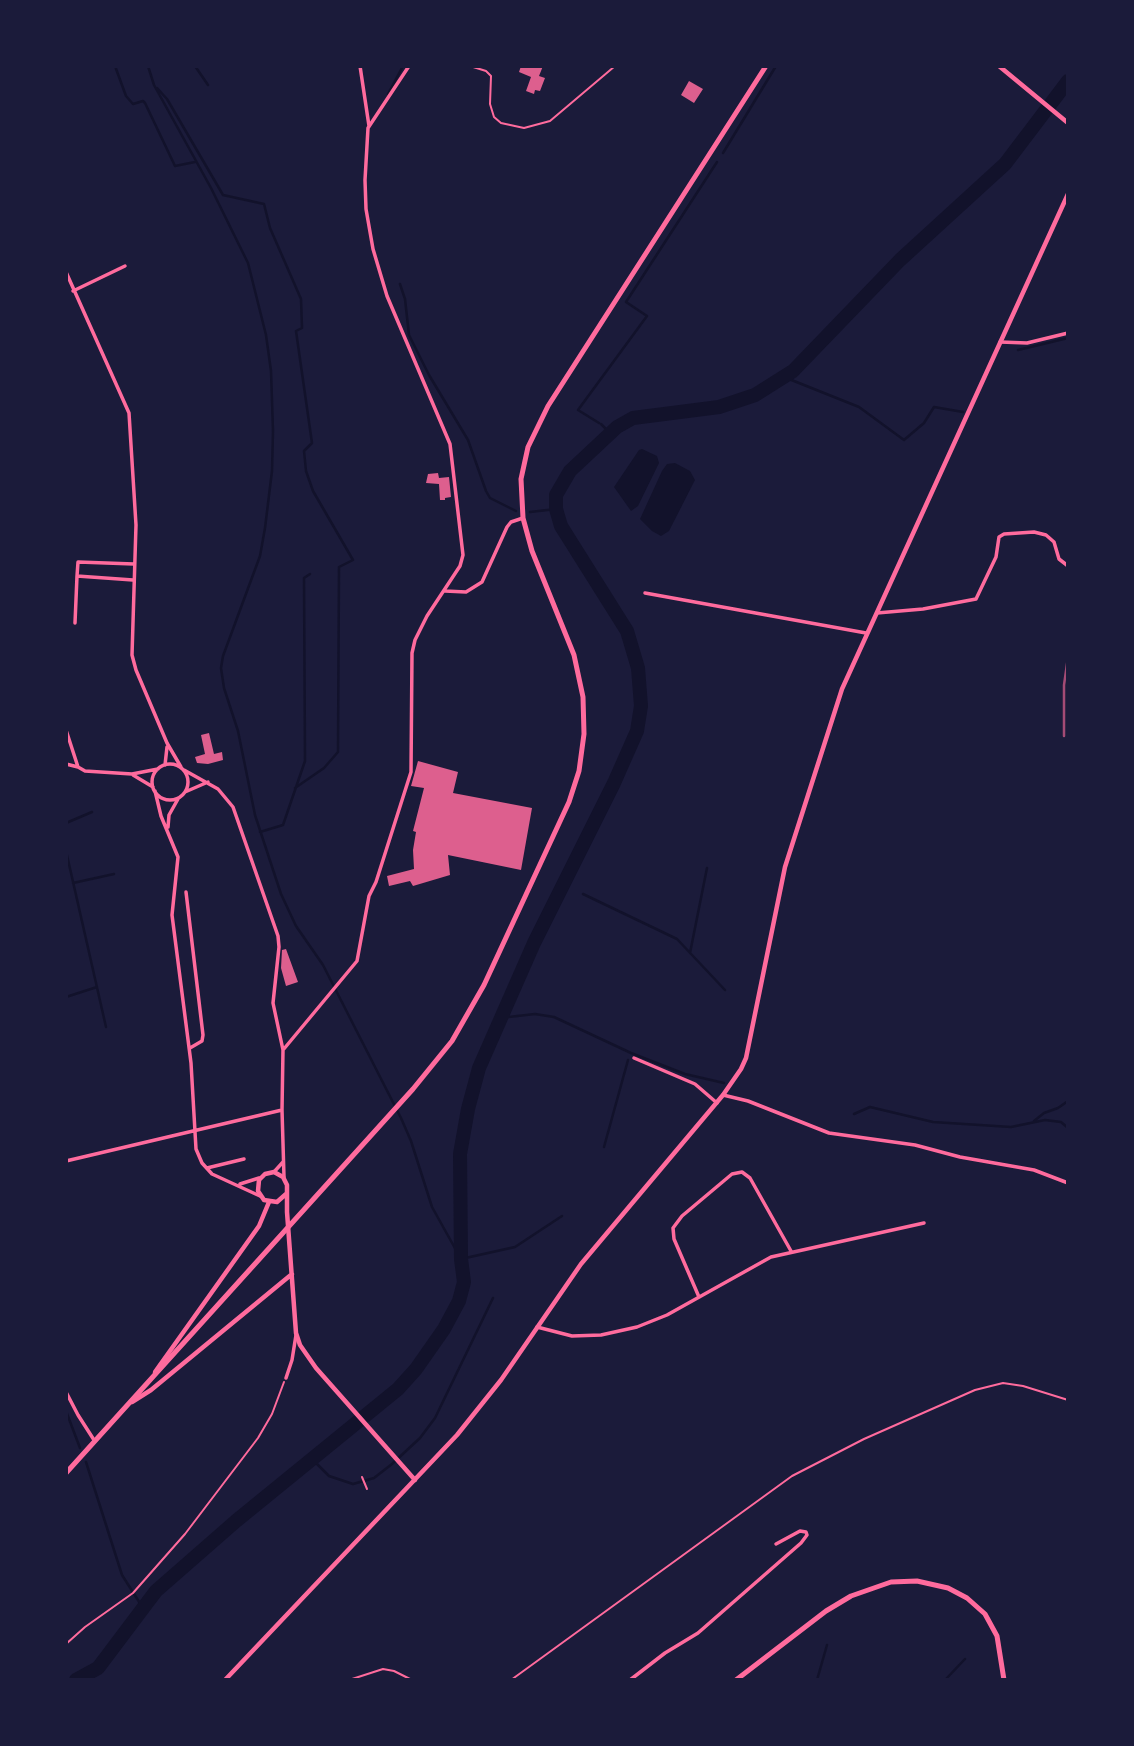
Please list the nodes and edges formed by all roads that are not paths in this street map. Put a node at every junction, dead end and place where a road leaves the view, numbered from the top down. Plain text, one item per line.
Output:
1 (360, 66) edge
2 (409, 66) edge
3 (766, 66) edge
4 (999, 66) edge
5 (1068, 123) edge
6 (368, 128) junction
7 (1068, 194) edge
8 (125, 265) dead end
9 (66, 272) edge
10 (70, 289) edge
11 (1068, 333) edge
12 (1000, 342) junction
13 (523, 518) junction
14 (135, 564) junction
15 (1068, 566) edge
16 (77, 576) junction
17 (133, 580) junction
18 (445, 590) junction
19 (645, 593) dead end
20 (875, 614) junction
21 (75, 623) dead end
22 (866, 632) junction
23 (66, 730) edge
24 (167, 743) junction
25 (66, 764) edge
26 (165, 765) junction
27 (78, 766) junction
28 (158, 769) junction
29 (182, 769) junction
30 (132, 774) junction
31 (208, 782) junction
32 (154, 789) junction
33 (185, 792) junction
34 (179, 797) junction
35 (168, 829) junction
36 (186, 891) dead end
37 (190, 1048) junction
38 (283, 1050) junction
39 (634, 1058) dead end
40 (723, 1095) junction
41 (717, 1102) junction
42 (282, 1111) junction
43 (193, 1131) junction
44 (244, 1159) dead end
45 (66, 1161) edge
46 (283, 1162) junction
47 (206, 1168) junction
48 (274, 1172) junction
49 (261, 1177) junction
50 (285, 1178) junction
51 (1068, 1184) edge
52 (238, 1185) junction
53 (286, 1194) junction
54 (260, 1196) junction
55 (269, 1202) junction
56 (277, 1202) junction
57 (287, 1212) junction
58 (924, 1223) dead end
59 (791, 1251) junction
60 (292, 1274) junction
61 (699, 1297) junction
62 (537, 1326) junction
63 (296, 1333) junction
64 (286, 1378) road end
65 (152, 1379) junction
66 (66, 1392) edge
67 (132, 1403) junction
68 (96, 1441) junction
69 (66, 1473) edge
70 (415, 1480) junction
71 (776, 1544) dead end
72 (225, 1679) edge
73 (630, 1679) edge
74 (736, 1679) edge
75 (1004, 1679) edge

1 - 6 street
2 - 6 street
3 - 13 main road
4 - 5 street
6 - 18 street
7 - 12 street
8 - 10 street
9 - 10 street
10 - 14 street
11 - 12 street
12 - 20 street
13 - 18 street
13 - 65 main road
14 - 16 street
14 - 17 street
15 - 20 street
16 - 17 street
16 - 21 street
17 - 24 street
18 - 38 street
19 - 22 street
20 - 22 street
22 - 40 street
23 - 27 street
24 - 26 street
24 - 29 street
25 - 27 street
26 - 28 street
26 - 29 street
27 - 30 street
28 - 30 street
28 - 32 street
29 - 31 street
29 - 33 street
30 - 32 street
31 - 33 street
31 - 38 street
32 - 34 street
32 - 35 street
33 - 34 street
34 - 35 street
35 - 37 street
36 - 37 street
37 - 43 street
38 - 42 street
39 - 41 street
40 - 41 street
40 - 51 street
41 - 62 street
42 - 43 street
42 - 46 street
43 - 45 street
43 - 47 street
44 - 47 street
46 - 48 street
46 - 50 street
47 - 52 street
48 - 49 street
48 - 50 street
49 - 52 street
49 - 54 street
50 - 53 street
52 - 54 street
53 - 56 street
53 - 57 street
54 - 55 street
55 - 56 street
55 - 65 street
56 - 57 street
57 - 60 street
58 - 59 street
59 - 61 street
59 - 61 street
60 - 63 street
60 - 67 street
61 - 62 street
62 - 70 street
63 - 64 street
63 - 70 street
65 - 67 main road
66 - 68 street
67 - 68 main road
68 - 69 main road
70 - 72 street
71 - 73 street
74 - 75 main road

